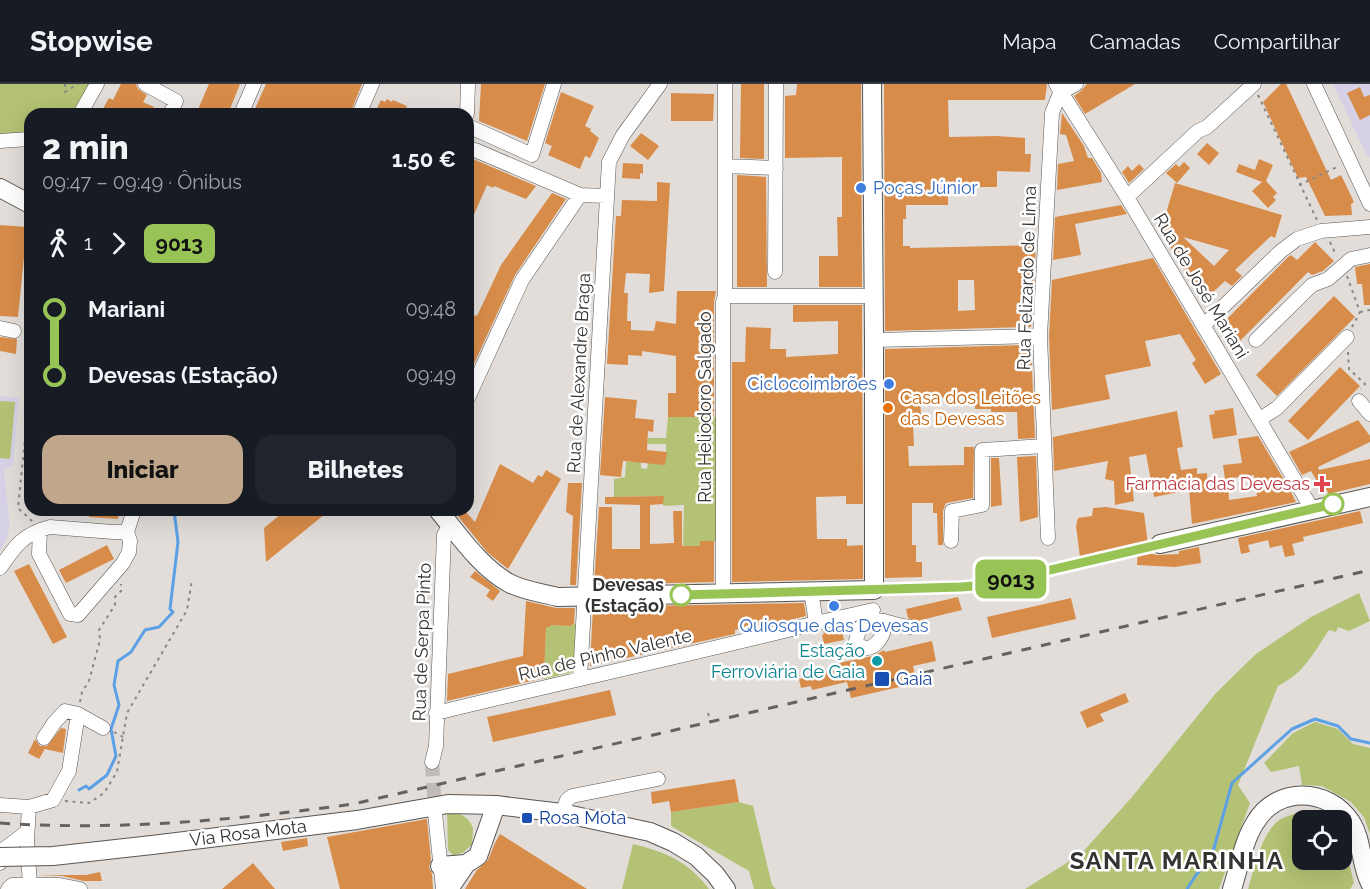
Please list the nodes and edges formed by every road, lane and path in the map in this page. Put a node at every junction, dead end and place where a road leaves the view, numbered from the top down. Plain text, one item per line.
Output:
1 (65, 84) edge
2 (78, 84) edge
3 (97, 84) edge
4 (145, 84) edge
5 (254, 84) edge
6 (372, 84) edge
7 (468, 84) edge
8 (554, 84) edge
9 (660, 84) edge
10 (725, 84) edge
11 (776, 84) edge
12 (872, 84) edge
13 (1076, 84) edge
14 (1254, 84) edge
15 (1314, 84) edge
16 (1058, 88) edge
17 (1261, 102) dead end
18 (83, 108) edge
19 (173, 108) edge
20 (244, 108) edge
21 (362, 108) edge
22 (467, 108) edge
23 (474, 129) edge
24 (24, 139) edge
25 (0, 141) edge
26 (474, 150) edge
27 (1350, 161) junction
28 (725, 166) junction
29 (776, 168) junction
30 (1299, 185) junction
31 (0, 188) edge
32 (580, 195) junction
33 (606, 196) junction
34 (1127, 197) junction
35 (24, 201) edge
36 (1370, 204) edge
37 (1319, 222) dead end
38 (1370, 227) edge
39 (1331, 244) dead end
40 (1336, 254) dead end
41 (1370, 255) edge
42 (1347, 275) dead end
43 (873, 296) junction
44 (725, 297) junction
45 (774, 298) junction
46 (1370, 310) edge
47 (1360, 312) junction
48 (1204, 325) junction
49 (1040, 336) junction
50 (1347, 337) joint
51 (874, 340) junction
52 (1256, 340) dead end
53 (1349, 369) dead end
54 (474, 385) edge
55 (1360, 395) joint
56 (1370, 414) edge
57 (1260, 419) junction
58 (1044, 446) junction
59 (24, 449) edge
60 (1370, 497) edge
61 (1312, 509) junction
62 (24, 514) edge
63 (26, 516) edge
64 (132, 516) edge
65 (444, 517) edge
66 (40, 530) junction
67 (127, 532) junction
68 (1048, 538) dead end
69 (951, 541) dead end
70 (1160, 544) dead end
71 (123, 563) junction
72 (0, 568) edge
73 (192, 580) dead end
74 (873, 590) junction
75 (811, 591) junction
76 (723, 594) junction
77 (585, 597) junction
78 (877, 617) junction
79 (816, 623) junction
80 (911, 627) dead end
81 (580, 678) junction
82 (436, 712) junction
83 (708, 713) dead end
84 (78, 714) junction
85 (711, 725) dead end
86 (109, 730) joint
87 (123, 737) junction
88 (44, 738) dead end
89 (432, 762) tunnel mouth
90 (658, 779) dead end
91 (53, 800) junction
92 (474, 804) junction
93 (0, 805) edge
94 (496, 805) junction
95 (29, 807) junction
96 (435, 813) tunnel mouth
97 (562, 813) junction
98 (27, 832) junction
99 (484, 840) junction
100 (0, 857) edge
101 (0, 864) edge
102 (466, 864) junction
103 (440, 866) junction
104 (1370, 883) edge
105 (30, 885) junction
106 (8, 889) edge
107 (80, 889) edge
108 (443, 889) edge
109 (449, 889) edge
110 (726, 889) edge
111 (1232, 889) edge

1 - 2 path
3 - 18 street
4 - 19 street
5 - 20 street
6 - 21 street
7 - 22 street
8 - 23 street
9 - 33 street, Rua de Alexandre Braga
10 - 28 street
11 - 29 street
12 - 43 main road
13 - 16 street
14 - 34 street
15 - 27 street
16 - 34 street, Rua de José Mariani
16 - 49 street, Rua Felizardo de Lima
17 - 30 path
24 - 25 street
26 - 32 street
27 - 30 path
27 - 36 street
28 - 29 street
28 - 44 street
29 - 45 street
30 - 37 path
31 - 35 main road
32 - 33 street
32 - 54 street
33 - 77 street, Rua de Alexandre Braga
34 - 48 street, Rua de José Mariani
38 - 48 street
39 - 40 path
41 - 52 street
42 - 47 path
43 - 45 street, Rua Heliodoro Salgado
43 - 51 main road
44 - 45 street, Rua Heliodoro Salgado
44 - 76 street, Rua Heliodoro Salgado
46 - 47 path
47 - 50 path
48 - 57 street, Rua de José Mariani
49 - 51 street
49 - 58 street, Rua Felizardo de Lima
50 - 57 street
51 - 74 main road
53 - 55 path
55 - 56 street
57 - 61 street, Rua de José Mariani
58 - 68 street, Rua Felizardo de Lima
58 - 69 street
59 - 62 path
60 - 61 main road
61 - 70 main road
63 - 66 path
64 - 67 street
65 - 77 main road
65 - 82 street, Rua de Serpa Pinto
66 - 67 street
66 - 71 street
66 - 72 street
67 - 71 street
71 - 84 path
73 - 87 path
74 - 75 main road
74 - 78 street
75 - 76 main road
75 - 79 street
76 - 77 main road
77 - 81 street, Rua de Alexandre Braga
78 - 79 street, Rua de Pinho Valente
78 - 80 street
79 - 81 street, Rua de Pinho Valente
81 - 82 street, Rua de Pinho Valente
82 - 89 street, Rua de Serpa Pinto
83 - 85 path
84 - 86 street
84 - 88 street
84 - 91 street
86 - 87 path
87 - 91 path
90 - 97 street
91 - 95 street
92 - 94 main road, Via Rosa Mota
92 - 99 main road
92 - 100 main road, Via Rosa Mota, bridge
93 - 95 street
94 - 97 main road, Via Rosa Mota
94 - 99 main road
95 - 98 street
96 - 103 street
97 - 110 main road, Via Rosa Mota
98 - 101 street
98 - 105 street
99 - 102 main road
102 - 103 main road
102 - 109 main road
103 - 108 street
104 - 111 main road
105 - 106 street
105 - 107 street

